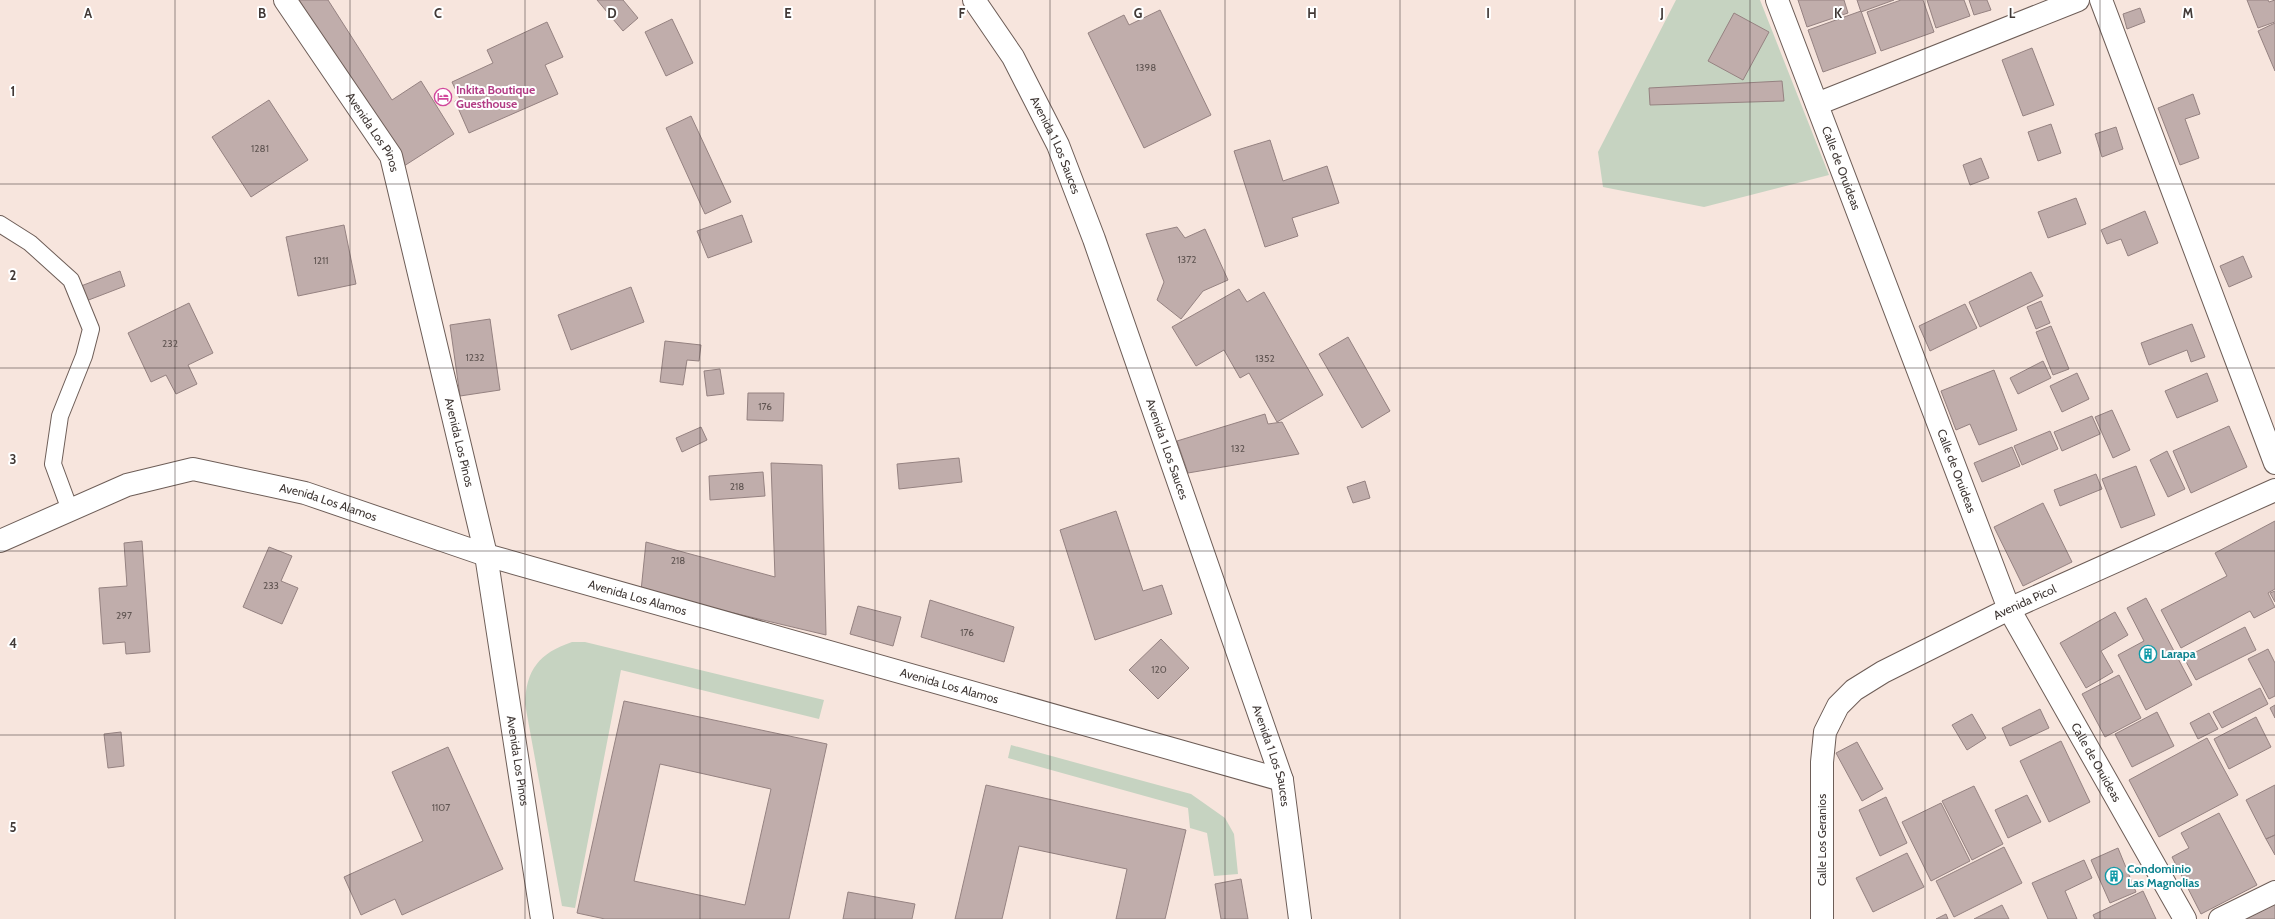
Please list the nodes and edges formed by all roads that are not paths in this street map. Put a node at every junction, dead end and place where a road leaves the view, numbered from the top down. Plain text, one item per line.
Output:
1 (285, 0) edge
2 (974, 0) edge
3 (1777, 0) edge
4 (2078, 0) edge
5 (2101, 0) edge
6 (1817, 104) junction
7 (0, 224) edge
8 (2275, 463) edge
9 (2275, 490) edge
10 (70, 510) junction
11 (0, 542) edge
12 (486, 555) junction
13 (2009, 608) junction
14 (1822, 762) joint
15 (1282, 780) junction
16 (2275, 892) edge
17 (542, 919) edge
18 (1300, 919) edge
19 (1822, 919) edge
20 (2185, 919) edge
21 (2220, 919) edge

1 - 12 street, Avenida Los Pinos
2 - 15 street, Avenida 1 Los Sauces
3 - 6 street, Calle de Oruideas
4 - 6 street
5 - 8 street
6 - 13 street, Calle de Oruideas
7 - 10 lane
9 - 13 street, Avenida Picol
10 - 11 street, Avenida Los Alamos
10 - 12 street, Avenida Los Alamos
12 - 15 street, Avenida Los Alamos
12 - 17 street, Avenida Los Pinos
13 - 14 street, Avenida Picol
13 - 20 street, Calle de Oruideas
14 - 19 street, Calle Los Geranios
15 - 18 street, Avenida 1 Los Sauces
16 - 21 street

